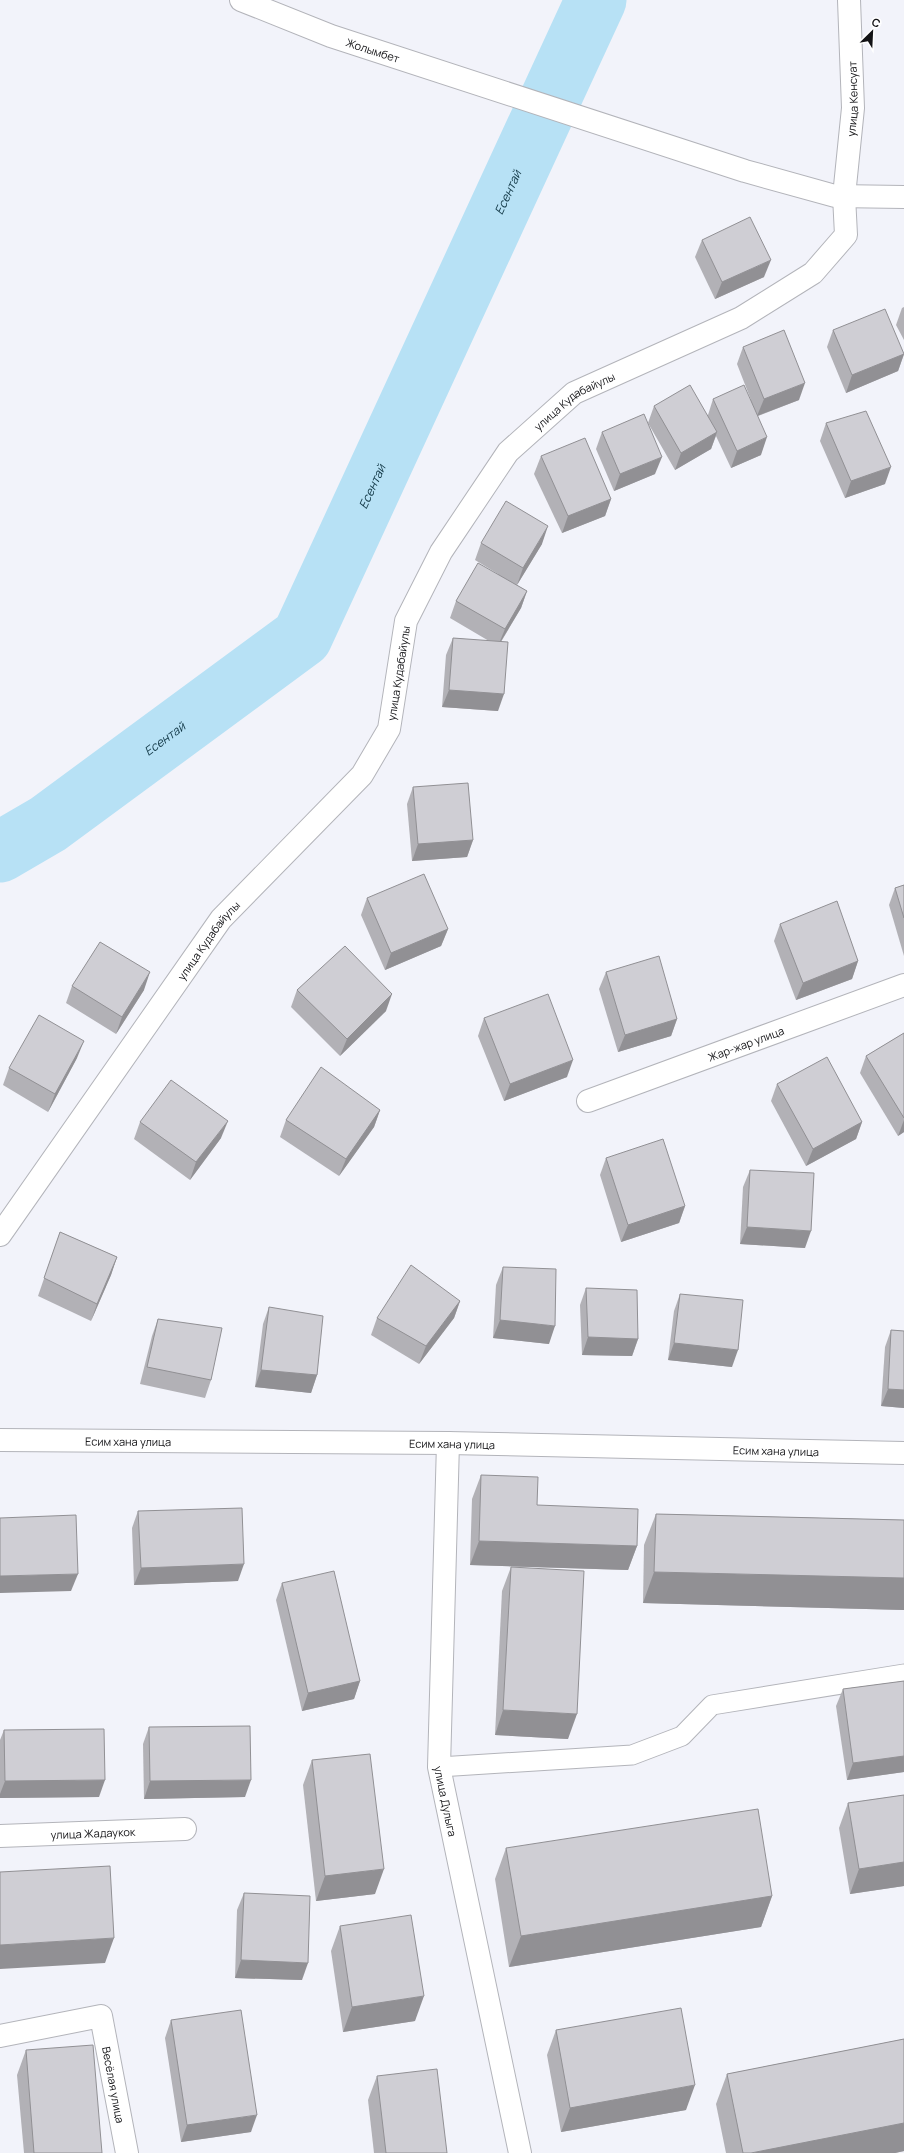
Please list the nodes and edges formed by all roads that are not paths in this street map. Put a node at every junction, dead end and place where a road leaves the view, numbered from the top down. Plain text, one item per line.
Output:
1 (241, 0) edge
2 (849, 0) edge
3 (844, 196) junction
4 (904, 197) edge
5 (904, 986) edge
6 (588, 1101) dead end
7 (0, 1235) edge
8 (0, 1440) edge
9 (448, 1443) junction
10 (904, 1453) edge
11 (904, 1674) edge
12 (439, 1767) junction
13 (185, 1829) dead end
14 (0, 1836) edge
15 (0, 2036) edge
16 (127, 2153) edge
17 (520, 2153) edge

1 - 3 street, Жолымбет
2 - 3 street, улица Кенсуат
3 - 4 street
3 - 7 street, улица Кудабайулы
5 - 6 street, Жар-жар улица
8 - 9 street, Есим хана улица
9 - 10 street, Есим хана улица
9 - 12 street, улица Дулыга
11 - 12 lane
12 - 17 street, улица Дулыга
13 - 14 street, улица Жадаукок
15 - 16 street, Весёлая улица

